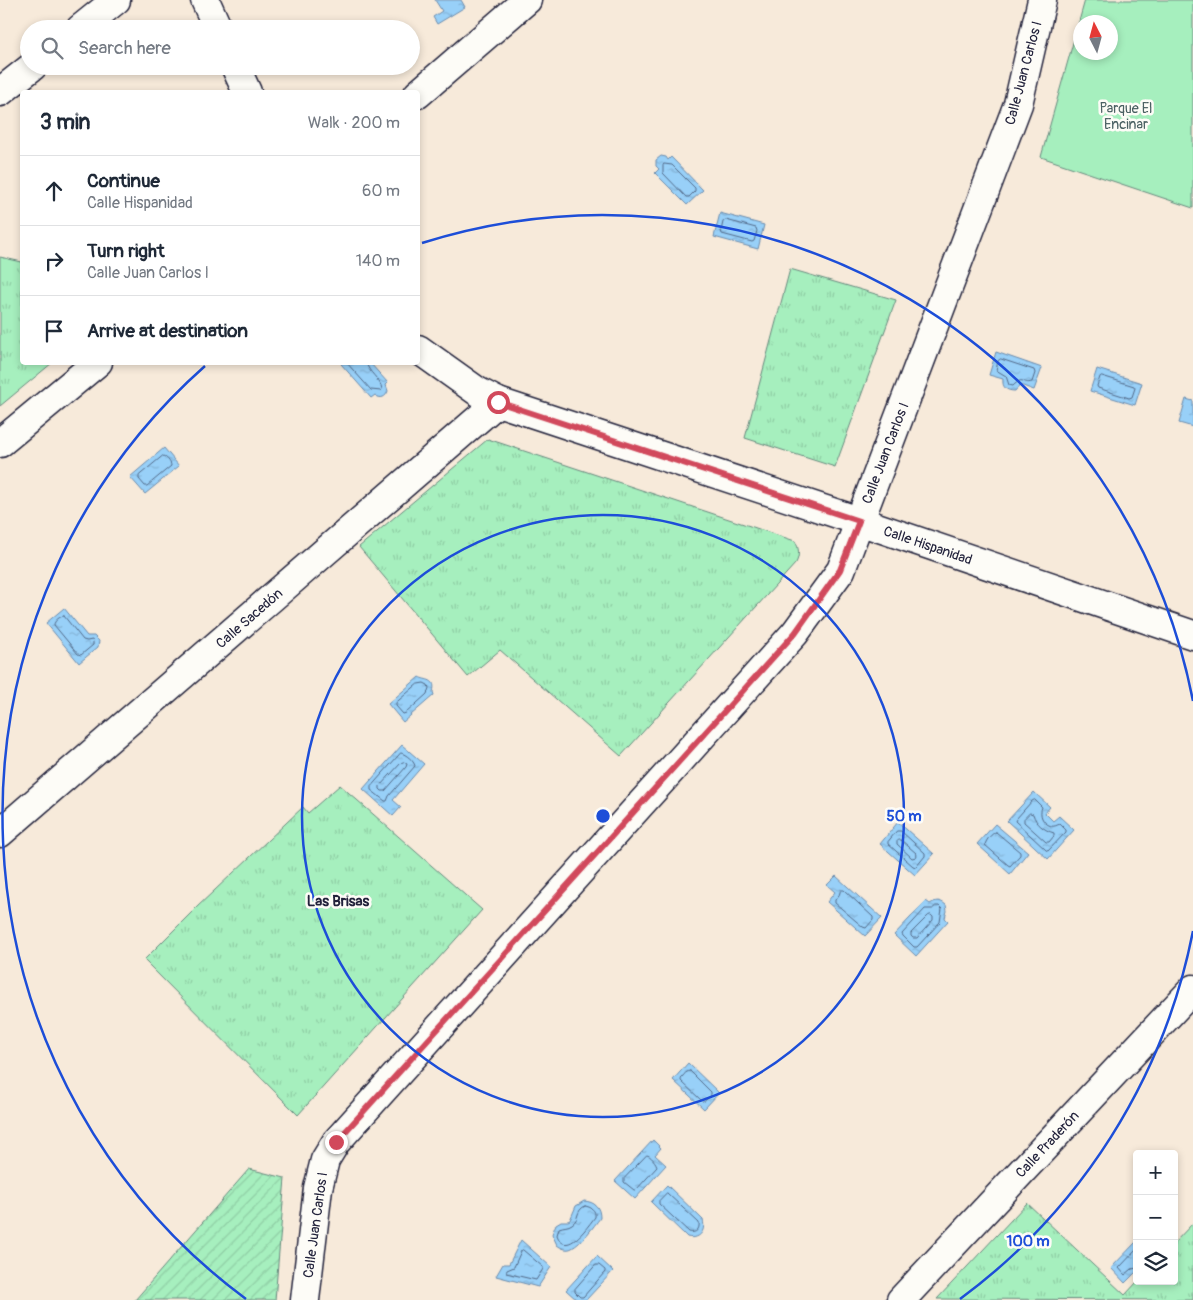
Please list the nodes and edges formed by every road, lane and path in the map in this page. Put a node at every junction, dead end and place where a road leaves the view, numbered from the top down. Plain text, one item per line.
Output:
1 (116, 0) edge
2 (204, 0) edge
3 (527, 0) edge
4 (1042, 0) edge
5 (91, 20) edge
6 (214, 20) edge
7 (22, 75) edge
8 (239, 75) edge
9 (246, 90) edge
10 (0, 92) edge
11 (420, 92) edge
12 (420, 351) edge
13 (94, 365) edge
14 (498, 402) junction
15 (0, 443) edge
16 (859, 521) junction
17 (1193, 635) edge
18 (0, 833) edge
19 (1193, 989) edge
20 (305, 1300) edge
21 (901, 1300) edge

1 - 5 street
2 - 6 street
3 - 11 street
4 - 16 street, Calle Juan Carlos I
7 - 10 street
8 - 9 street
12 - 14 street, Calle Hispanidad
13 - 15 street
14 - 16 street, Calle Hispanidad
14 - 18 street, Calle Sacedón
16 - 17 street, Calle Hispanidad
16 - 20 street, Calle Juan Carlos I
19 - 21 street, Calle Praderón

